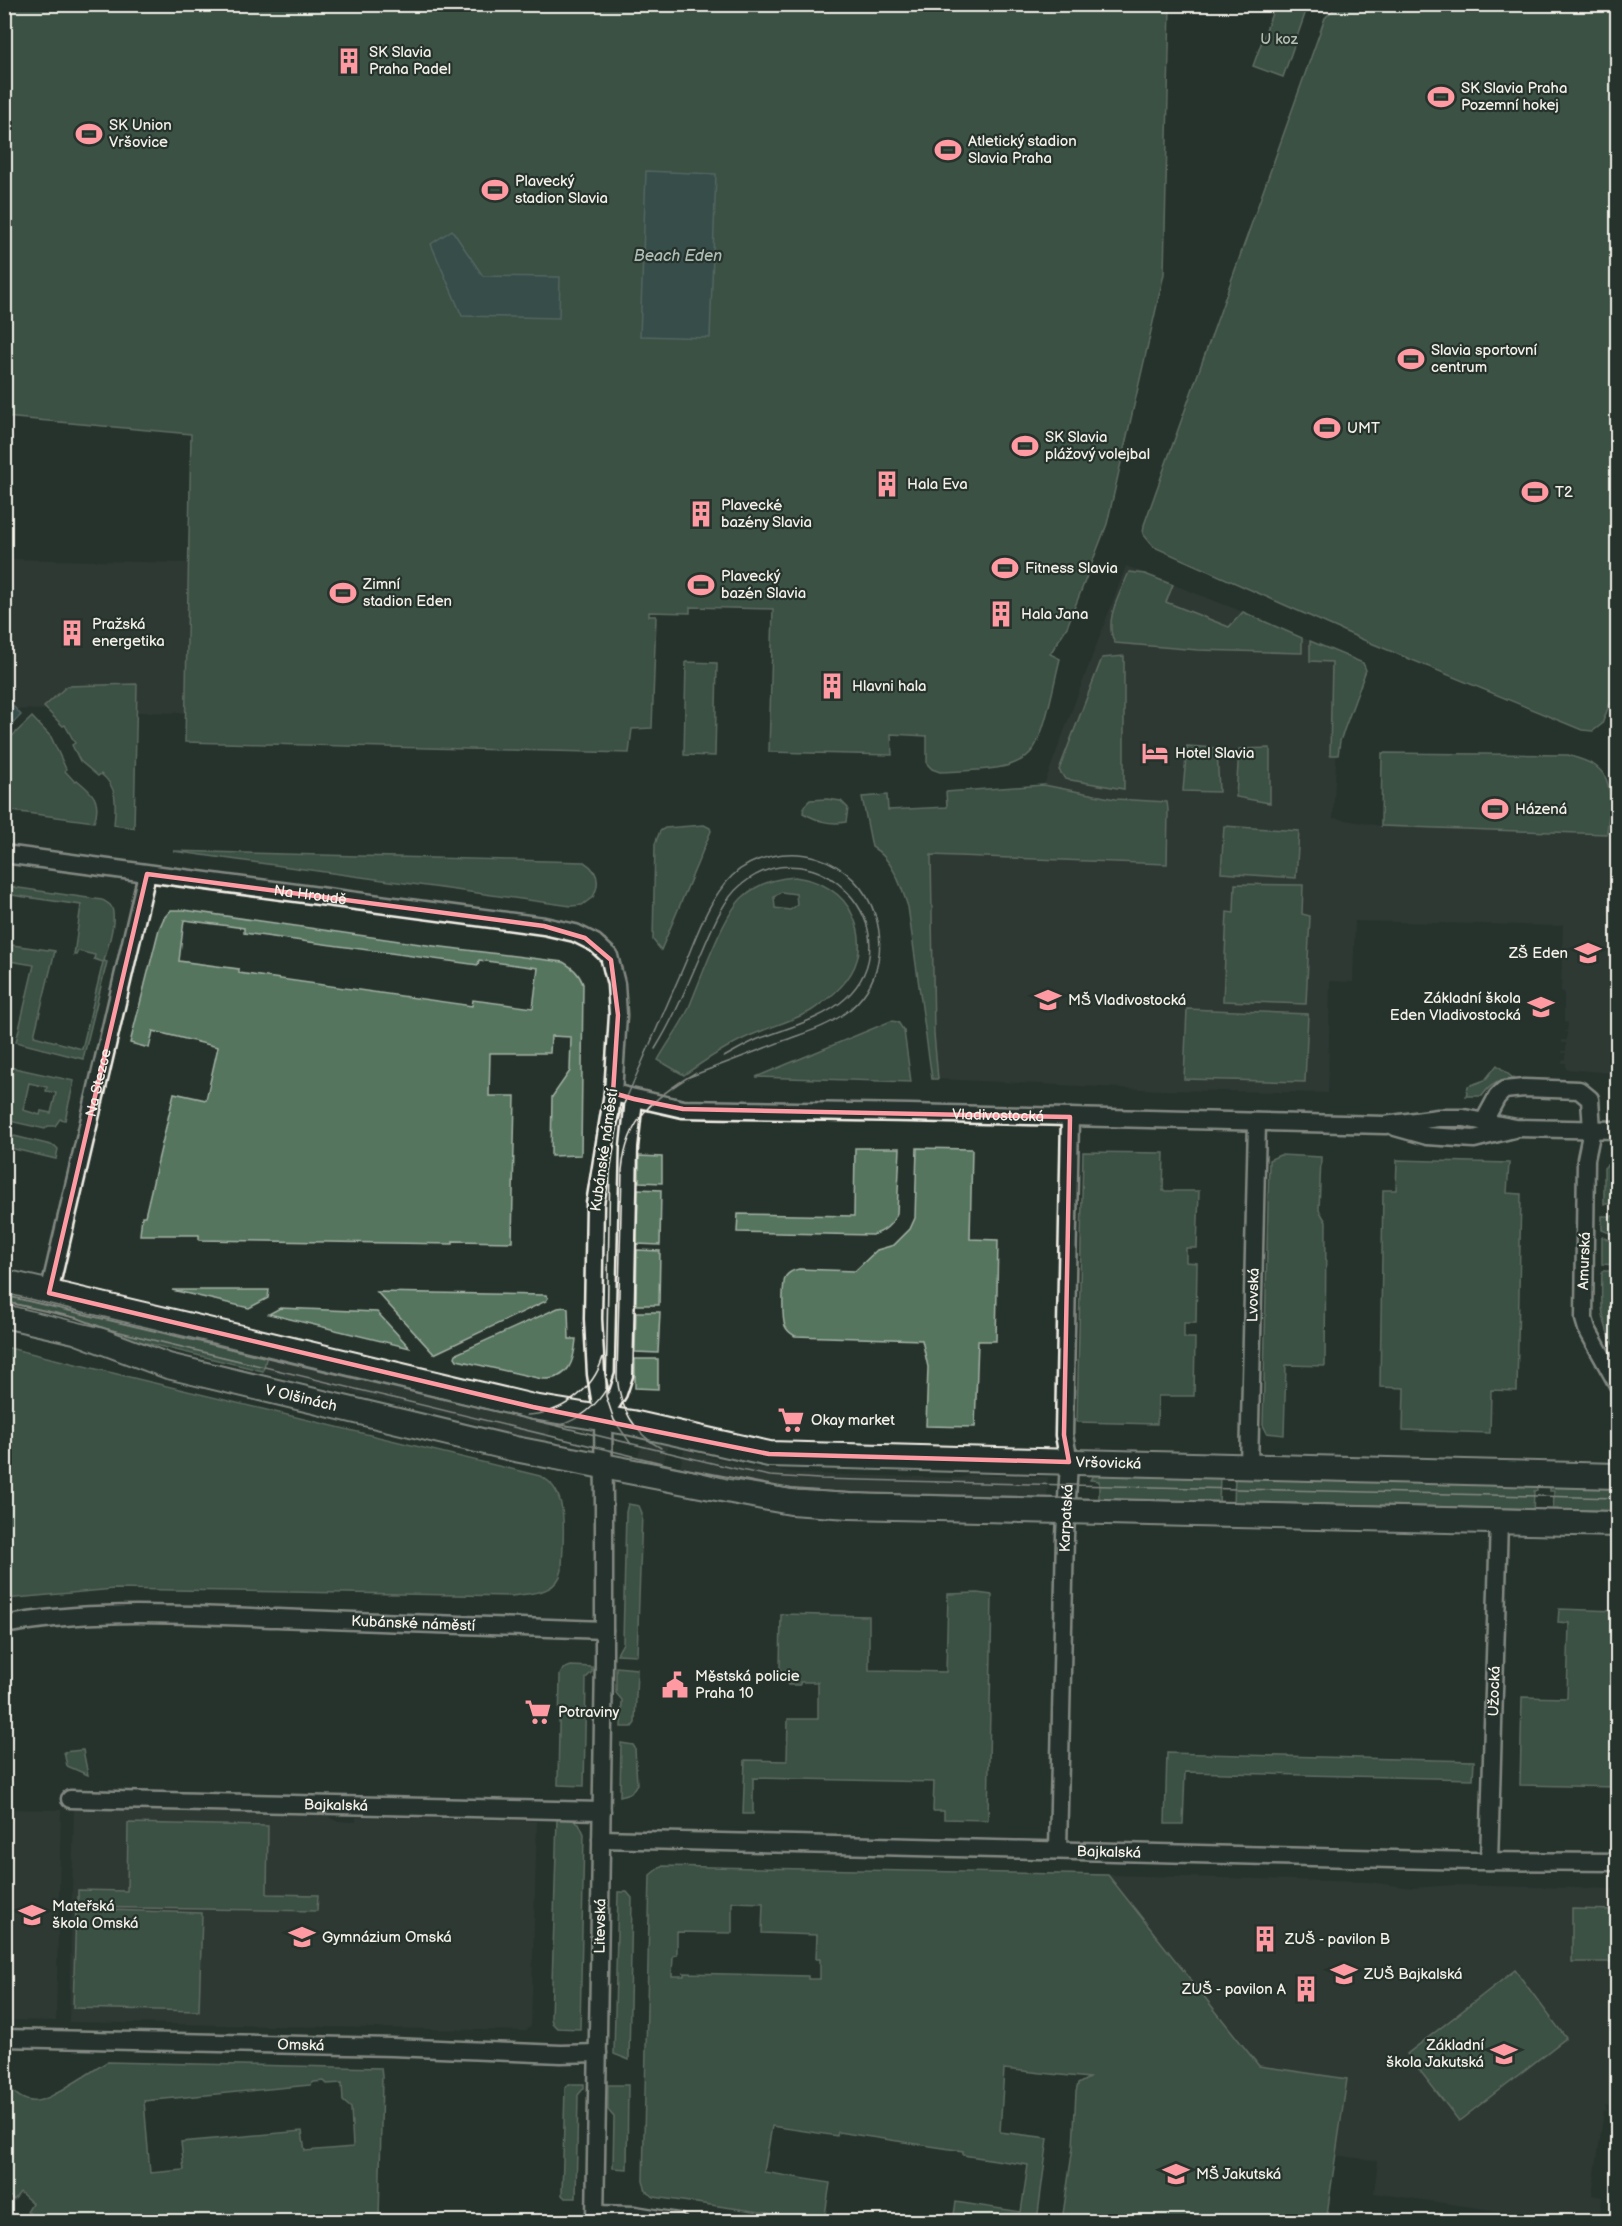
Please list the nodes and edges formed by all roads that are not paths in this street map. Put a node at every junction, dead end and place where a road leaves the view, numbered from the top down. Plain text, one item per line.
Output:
1 (4, 854) edge
2 (147, 873) junction
3 (609, 956) joint
4 (613, 1093) junction
5 (634, 1099) junction
6 (1071, 1117) junction
7 (1484, 1121) junction
8 (1257, 1122) junction
9 (1386, 1125) junction
10 (1516, 1128) junction
11 (1592, 1130) junction
12 (1617, 1130) edge
13 (4, 1282) edge
14 (49, 1293) junction
15 (4, 1315) edge
16 (1617, 1385) edge
17 (603, 1417) junction
18 (1069, 1462) junction
19 (603, 1465) junction
20 (1249, 1467) junction
21 (1617, 1476) edge
22 (1068, 1511) junction
23 (1499, 1521) junction
24 (1617, 1524) edge
25 (7, 1625) edge
26 (604, 1630) junction
27 (70, 1799) dead end
28 (602, 1811) junction
29 (601, 1839) junction
30 (1058, 1850) junction
31 (1489, 1861) junction
32 (1617, 1862) edge
33 (4, 2038) edge
34 (598, 2053) junction
35 (595, 2218) edge
36 (678, 2222) edge

1 - 2 street, Na Hroudě
2 - 3 street, Na Hroudě
2 - 14 street, Na Stezce
3 - 4 street, Kubánské náměstí
4 - 5 street, Vladivostocká
4 - 17 street, Kubánské náměstí
5 - 6 street, Vladivostocká
5 - 17 street, Kubánské náměstí
6 - 8 street, Vladivostocká
6 - 18 street, Karpatská
7 - 9 street, Vladivostocká
7 - 10 street, Vladivostocká
7 - 11 street, Amurská
8 - 9 street, Vladivostocká
8 - 20 street, Lvovská
9 - 10 street, Vladivostocká
10 - 11 street, Vladivostocká
11 - 12 street, Vladivostocká
11 - 16 street, Amurská
13 - 14 main road
14 - 17 main road
15 - 19 main road, V Olšinách
17 - 18 main road, Vršovická
17 - 19 street, Kubánské náměstí
18 - 20 main road, Vršovická
18 - 22 street, Karpatská
19 - 22 main road
19 - 26 street, Kubánské náměstí
20 - 21 main road, Vršovická
22 - 23 main road
22 - 30 street, Karpatská
23 - 24 main road
23 - 31 street, Užocká
25 - 26 street, Kubánské náměstí
26 - 28 street, Litevská
27 - 28 street, Bajkalská
28 - 29 street, Litevská
29 - 30 street, Bajkalská
29 - 34 street, Litevská
30 - 31 street, Bajkalská
31 - 32 street, Bajkalská
33 - 34 street, Omská
34 - 35 street, Litevská
35 - 36 street

